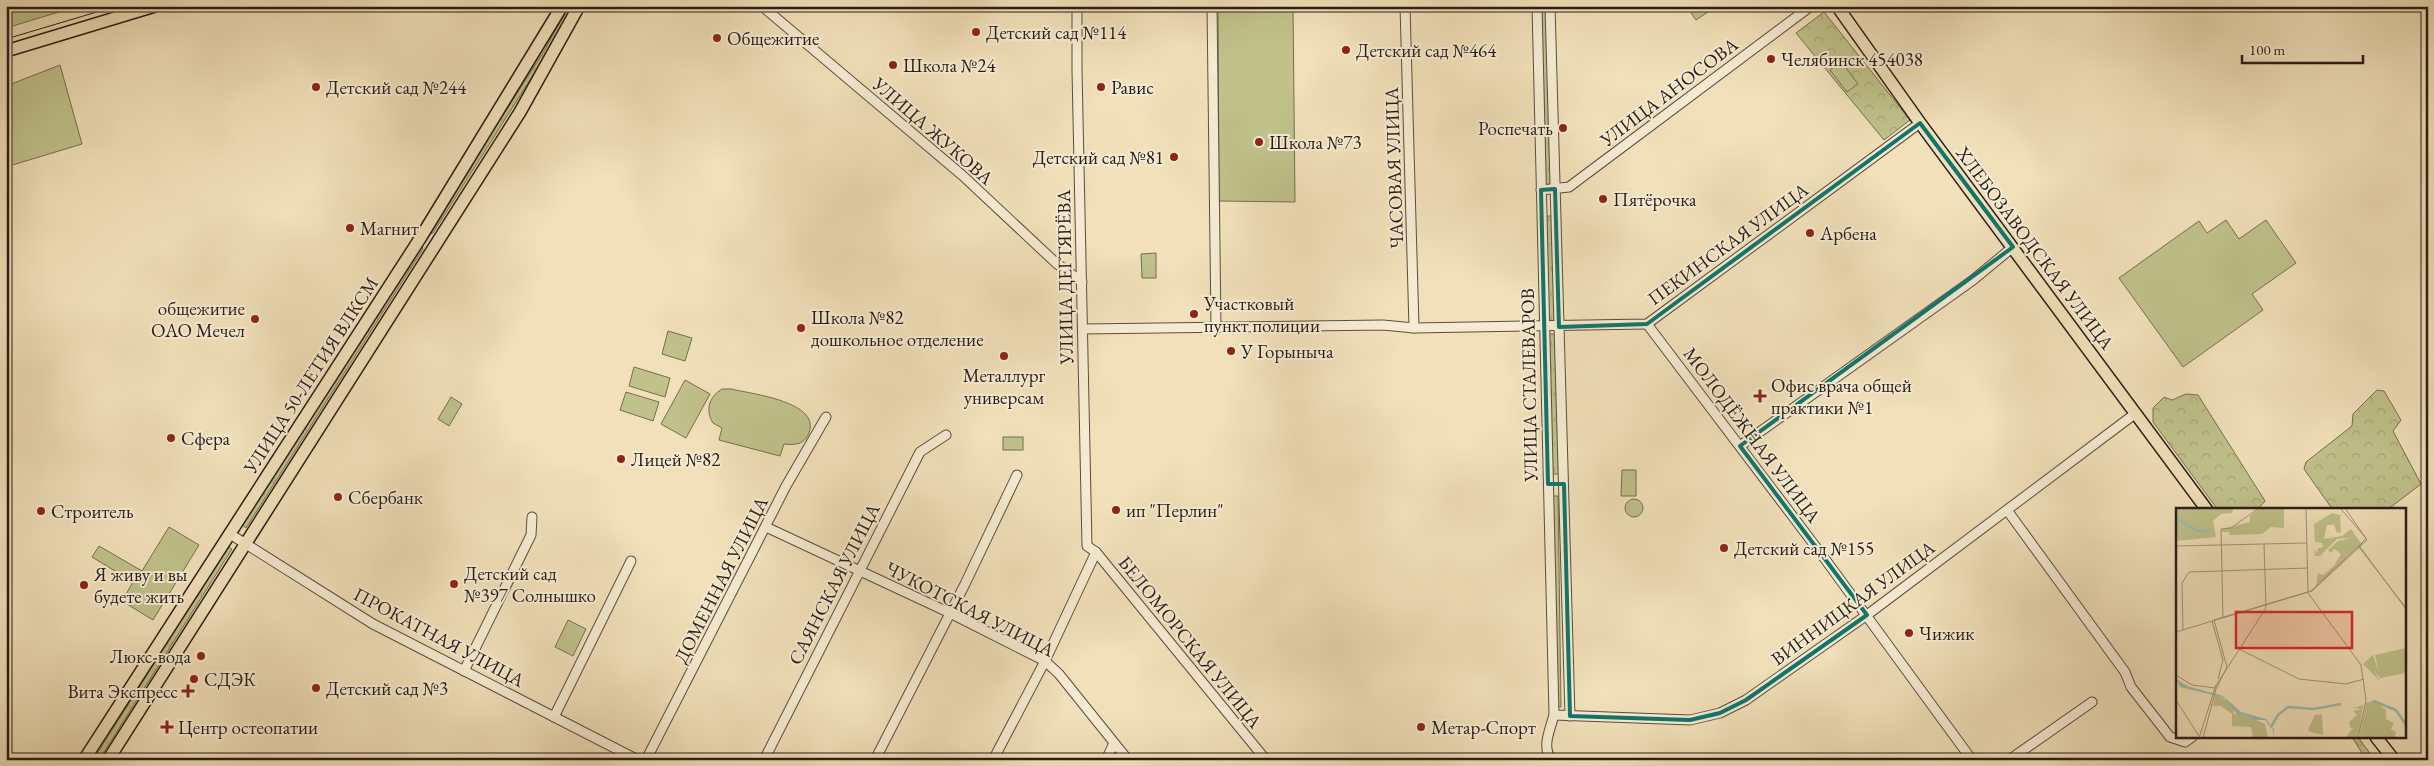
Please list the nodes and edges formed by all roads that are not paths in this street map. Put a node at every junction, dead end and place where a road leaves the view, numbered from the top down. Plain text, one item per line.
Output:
1 (155, 6) edge
2 (562, 6) edge
3 (579, 6) edge
4 (762, 6) edge
5 (1077, 6) edge
6 (1212, 6) edge
7 (1405, 6) edge
8 (1537, 6) edge
9 (1550, 6) edge
10 (1811, 6) edge
11 (1837, 6) edge
12 (6, 51) edge
13 (1920, 123) junction
14 (1541, 190) junction
15 (1555, 190) junction
16 (2013, 247) junction
17 (1082, 282) junction
18 (1647, 324) junction
19 (1216, 327) junction
20 (1544, 327) junction
21 (1559, 327) junction
22 (1414, 328) junction
23 (1084, 329) junction
24 (2136, 413) junction
25 (826, 417) dead end
26 (946, 435) dead end
27 (1740, 446) junction
28 (1017, 475) dead end
29 (1548, 484) junction
30 (1564, 484) junction
31 (2206, 508) edge
32 (2007, 510) junction
33 (532, 517) dead end
34 (766, 527) junction
35 (230, 534) junction
36 (246, 544) junction
37 (1088, 546) joint
38 (1096, 552) junction
39 (631, 561) dead end
40 (859, 571) junction
41 (950, 613) junction
42 (1867, 615) junction
43 (1045, 661) junction
44 (464, 671) junction
45 (2092, 702) dead end
46 (1554, 716) junction
47 (1570, 716) junction
48 (554, 717) junction
49 (2377, 738) edge
50 (2188, 740) edge
51 (1114, 743) junction
52 (625, 757) edge
53 (84, 760) edge
54 (108, 760) edge
55 (638, 760) edge
56 (646, 760) edge
57 (764, 760) edge
58 (875, 760) edge
59 (994, 760) edge
60 (1106, 760) edge
61 (1128, 760) edge
62 (1266, 760) edge
63 (1552, 760) edge
64 (1972, 760) edge
65 (2009, 760) edge
66 (2394, 760) edge

1 - 12 main road
2 - 35 main road, УЛИЦА 50-ЛЕТИЯ ВЛКСМ
3 - 36 main road, УЛИЦА 50-ЛЕТИЯ ВЛКСМ
4 - 17 street, УЛИЦА ЖУКОВА
5 - 17 street, УЛИЦА ДЕГТЯРЁВА
6 - 19 street
7 - 22 street, ЧАСОВАЯ УЛИЦА
8 - 14 street, УЛИЦА СТАЛЕВАРОВ
9 - 15 street, УЛИЦА СТАЛЕВАРОВ
10 - 15 street, УЛИЦА АНОСОВА
11 - 13 main road, ХЛЕБОЗАВОДСКАЯ УЛИЦА
13 - 16 main road, ХЛЕБОЗАВОДСКАЯ УЛИЦА
13 - 18 street, ПЕКИНСКАЯ УЛИЦА
14 - 15 street, УЛИЦА АНОСОВА
14 - 20 street, УЛИЦА СТАЛЕВАРОВ
15 - 21 street, УЛИЦА СТАЛЕВАРОВ
16 - 24 main road, ХЛЕБОЗАВОДСКАЯ УЛИЦА
16 - 27 street
17 - 23 street, УЛИЦА ДЕГТЯРЁВА
18 - 21 street, ПЕКИНСКАЯ УЛИЦА
18 - 27 street, МОЛОДЁЖНАЯ УЛИЦА
19 - 22 street, ПЕКИНСКАЯ УЛИЦА
19 - 23 street, ПЕКИНСКАЯ УЛИЦА
20 - 21 street, ПЕКИНСКАЯ УЛИЦА
20 - 22 street, ПЕКИНСКАЯ УЛИЦА
20 - 29 street, УЛИЦА СТАЛЕВАРОВ
21 - 30 street, УЛИЦА СТАЛЕВАРОВ
23 - 37 street, УЛИЦА ДЕГТЯРЁВА
24 - 31 main road, ХЛЕБОЗАВОДСКАЯ УЛИЦА
24 - 32 street, ВИННИЦКАЯ УЛИЦА
25 - 34 street, ДОМЕННАЯ УЛИЦА
26 - 40 street, САЯНСКАЯ УЛИЦА
27 - 42 street, МОЛОДЁЖНАЯ УЛИЦА
28 - 41 street
29 - 30 street
29 - 46 street, УЛИЦА СТАЛЕВАРОВ
30 - 47 street, УЛИЦА СТАЛЕВАРОВ
32 - 42 street, ВИННИЦКАЯ УЛИЦА
32 - 50 street
33 - 44 street
34 - 40 street, ЧУКОТСКАЯ УЛИЦА
34 - 56 street, ДОМЕННАЯ УЛИЦА
35 - 36 street, ПРОКАТНАЯ УЛИЦА
35 - 53 main road, УЛИЦА 50-ЛЕТИЯ ВЛКСМ
36 - 44 street, ПРОКАТНАЯ УЛИЦА
36 - 54 main road, УЛИЦА 50-ЛЕТИЯ ВЛКСМ
37 - 38 street, БЕЛОМОРСКАЯ УЛИЦА
38 - 43 street
38 - 62 street, БЕЛОМОРСКАЯ УЛИЦА
39 - 48 street
40 - 41 street, ЧУКОТСКАЯ УЛИЦА
40 - 57 street, САЯНСКАЯ УЛИЦА
41 - 43 street, ЧУКОТСКАЯ УЛИЦА
41 - 58 street
42 - 47 street, ВИННИЦКАЯ УЛИЦА
42 - 64 street, МОЛОДЁЖНАЯ УЛИЦА
43 - 51 street, ЧУКОТСКАЯ УЛИЦА
43 - 59 street
44 - 48 street, ПРОКАТНАЯ УЛИЦА
45 - 65 street
46 - 47 street, ВИННИЦКАЯ УЛИЦА
46 - 63 street, УЛИЦА СТАЛЕВАРОВ
48 - 52 street, ПРОКАТНАЯ УЛИЦА
49 - 66 main road
51 - 60 street
51 - 61 street, ЧУКОТСКАЯ УЛИЦА
52 - 55 street, ПРОКАТНАЯ УЛИЦА

